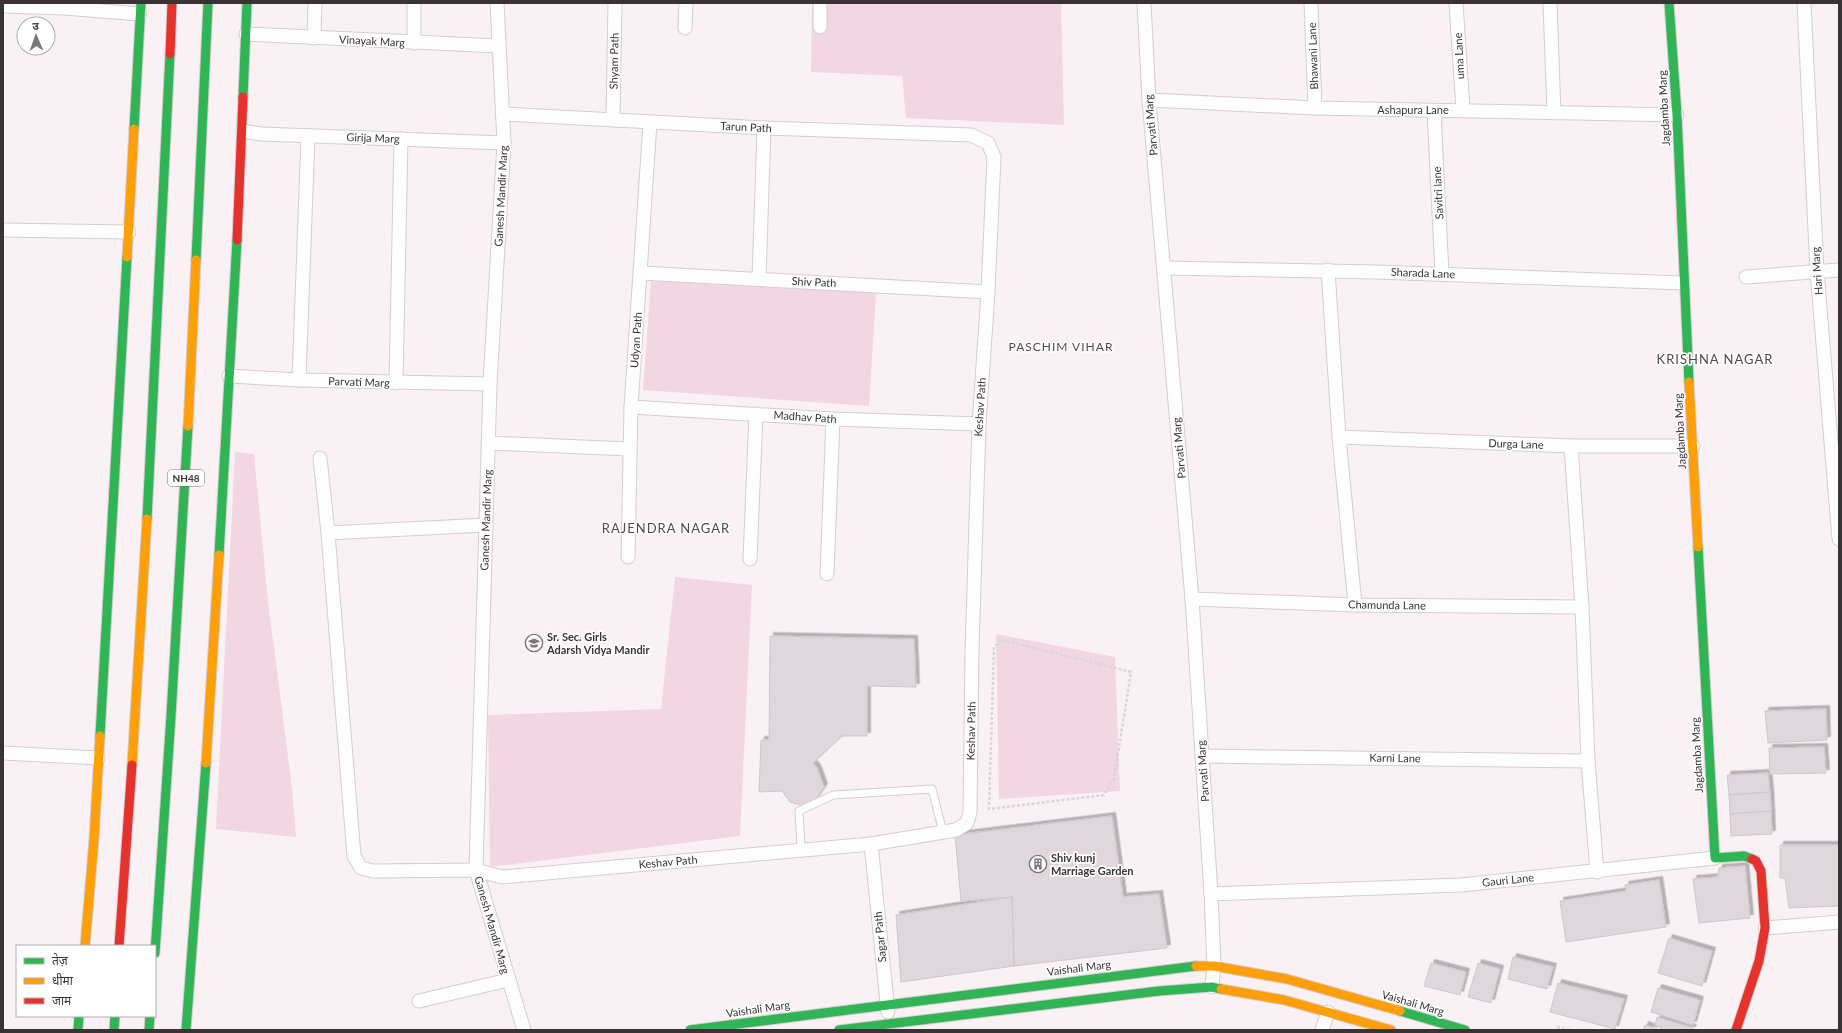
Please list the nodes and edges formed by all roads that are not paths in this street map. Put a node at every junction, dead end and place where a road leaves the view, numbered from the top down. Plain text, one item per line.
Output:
1 (172, 3) edge
2 (208, 3) edge
3 (247, 3) edge
4 (315, 3) edge
5 (414, 3) edge
6 (497, 3) edge
7 (614, 3) edge
8 (686, 3) edge
9 (820, 3) edge
10 (1144, 3) edge
11 (1311, 3) edge
12 (1456, 3) edge
13 (1550, 3) edge
14 (1669, 3) edge
15 (1804, 3) edge
16 (3, 6) edge
17 (140, 8) edge
18 (820, 27) dead end
19 (685, 28) dead end
20 (246, 34) junction
21 (314, 38) junction
22 (414, 43) junction
23 (498, 46) junction
24 (1149, 100) junction
25 (1315, 108) junction
26 (1462, 110) junction
27 (1434, 111) junction
28 (1554, 113) junction
29 (503, 114) junction
30 (1677, 115) junction
31 (613, 120) junction
32 (650, 123) junction
33 (764, 128) junction
34 (243, 131) junction
35 (308, 136) junction
36 (402, 139) junction
37 (504, 143) junction
38 (988, 143) joint
39 (3, 230) edge
40 (129, 232) junction
41 (1164, 268) junction
42 (1328, 270) junction
43 (1839, 270) edge
44 (1817, 272) junction
45 (641, 273) junction
46 (1442, 274) junction
47 (1746, 277) dead end
48 (759, 279) junction
49 (1683, 283) junction
50 (988, 292) junction
51 (229, 376) junction
52 (299, 380) junction
53 (396, 383) junction
54 (490, 384) junction
55 (631, 407) junction
56 (756, 414) junction
57 (833, 420) junction
58 (978, 424) junction
59 (1339, 437) junction
60 (488, 443) junction
61 (1571, 446) junction
62 (1693, 446) junction
63 (629, 449) junction
64 (320, 458) dead end
65 (486, 525) junction
66 (328, 533) junction
67 (1839, 539) edge
68 (628, 556) dead end
69 (750, 559) dead end
70 (827, 574) dead end
71 (1192, 599) junction
72 (1354, 605) junction
73 (1582, 607) junction
74 (3, 753) edge
75 (1202, 756) junction
76 (98, 758) junction
77 (1588, 761) junction
78 (943, 832) junction
79 (871, 844) junction
80 (801, 850) junction
81 (1715, 858) junction
82 (476, 870) junction
83 (1597, 872) junction
84 (1210, 894) junction
85 (1839, 922) edge
86 (1765, 928) junction
87 (85, 945) edge
88 (119, 945) edge
89 (156, 945) edge
90 (1214, 966) junction
91 (508, 980) junction
92 (1212, 987) junction
93 (419, 1001) dead end
94 (886, 1004) junction
95 (1328, 1012) junction
96 (79, 1017) edge
97 (114, 1017) edge
98 (150, 1017) edge
99 (890, 1027) edge
100 (78, 1030) edge
101 (114, 1030) edge
102 (149, 1030) edge
103 (186, 1030) edge
104 (524, 1030) edge
105 (690, 1030) edge
106 (839, 1030) edge
107 (1322, 1030) edge
108 (1391, 1030) edge
109 (1465, 1030) edge
110 (1736, 1030) edge

1 - 88 main road
2 - 89 main road, NH48
3 - 20 main road
4 - 21 street
5 - 22 street
6 - 23 street, Ganesh Mandir Marg
7 - 31 street, Shyam Path
8 - 19 street
9 - 18 street
10 - 24 street, Parvati Marg
11 - 25 street, Bhawani Lane
12 - 26 street, uma Lane
13 - 28 street
14 - 30 main road, Jagdamba Marg
15 - 44 street, Hari Marg
16 - 17 street
17 - 40 main road
20 - 21 street, Vinayak Marg
20 - 34 main road
21 - 22 street, Vinayak Marg
22 - 23 street, Vinayak Marg
23 - 29 street, Ganesh Mandir Marg
24 - 25 street, Ashapura Lane
24 - 41 street, Parvati Marg
25 - 27 street, Ashapura Lane
26 - 27 street, Ashapura Lane
26 - 28 street, Ashapura Lane
27 - 46 street, Savitri lane
28 - 30 street, Ashapura Lane
29 - 31 street, Tarun Path
29 - 37 street, Ganesh Mandir Marg
30 - 49 main road, Jagdamba Marg
31 - 32 street, Tarun Path
32 - 33 street, Tarun Path
32 - 45 street, Udyan Path
33 - 38 street, Tarun Path
33 - 48 street
34 - 35 street, Girija Marg
34 - 51 main road
35 - 36 street, Girija Marg
35 - 52 street
36 - 37 street, Girija Marg
36 - 53 street
37 - 54 street, Ganesh Mandir Marg
38 - 50 street, Keshav Path
39 - 40 street
40 - 76 main road
41 - 42 street, Sharada Lane
41 - 71 street, Parvati Marg
42 - 46 street, Sharada Lane
42 - 59 street
43 - 44 street
44 - 47 street
44 - 67 street, Hari Marg
45 - 48 street, Shiv Path
45 - 55 street, Udyan Path
46 - 49 street, Sharada Lane
48 - 50 street, Shiv Path
49 - 62 main road, Jagdamba Marg
50 - 58 street, Keshav Path
51 - 52 street, Parvati Marg
51 - 103 main road
52 - 53 street, Parvati Marg
53 - 54 street, Parvati Marg
54 - 60 street, Ganesh Mandir Marg
55 - 56 street, Madhav Path
55 - 63 street, Udyan Path
56 - 57 street, Madhav Path
56 - 69 street
57 - 58 street, Madhav Path
57 - 70 street
58 - 78 street, Keshav Path
59 - 61 street, Durga Lane
59 - 72 street
60 - 63 street
60 - 65 street, Ganesh Mandir Marg
61 - 62 street, Durga Lane
61 - 73 street
62 - 81 main road, Jagdamba Marg
63 - 68 street, Udyan Path
64 - 66 street, Keshav Path
65 - 66 street
65 - 82 street, Ganesh Mandir Marg
66 - 82 street, Keshav Path
71 - 72 street, Chamunda Lane
71 - 75 street, Parvati Marg
72 - 73 street, Chamunda Lane
73 - 77 street
74 - 76 street
75 - 77 street, Karni Lane
75 - 84 street, Parvati Marg
76 - 87 main road
77 - 83 street
78 - 79 street, Keshav Path
78 - 80 lane
79 - 80 street, Keshav Path
79 - 94 street, Sagar Path
80 - 82 street, Keshav Path
81 - 83 street, Gauri Lane
81 - 86 main road, Gauri Lane
82 - 91 street, Ganesh Mandir Marg
83 - 84 street, Gauri Lane
84 - 90 street
85 - 86 street
86 - 110 main road, Gauri Lane
90 - 92 street
90 - 94 main road, Vaishali Marg
90 - 109 main road, Vaishali Marg
91 - 93 street
91 - 104 street, Ganesh Mandir Marg
92 - 95 main road
92 - 99 main road
94 - 99 street, Sagar Path
94 - 105 main road, Vaishali Marg
95 - 107 street
95 - 108 main road
96 - 100 main road
97 - 101 main road
98 - 102 main road
99 - 106 main road

